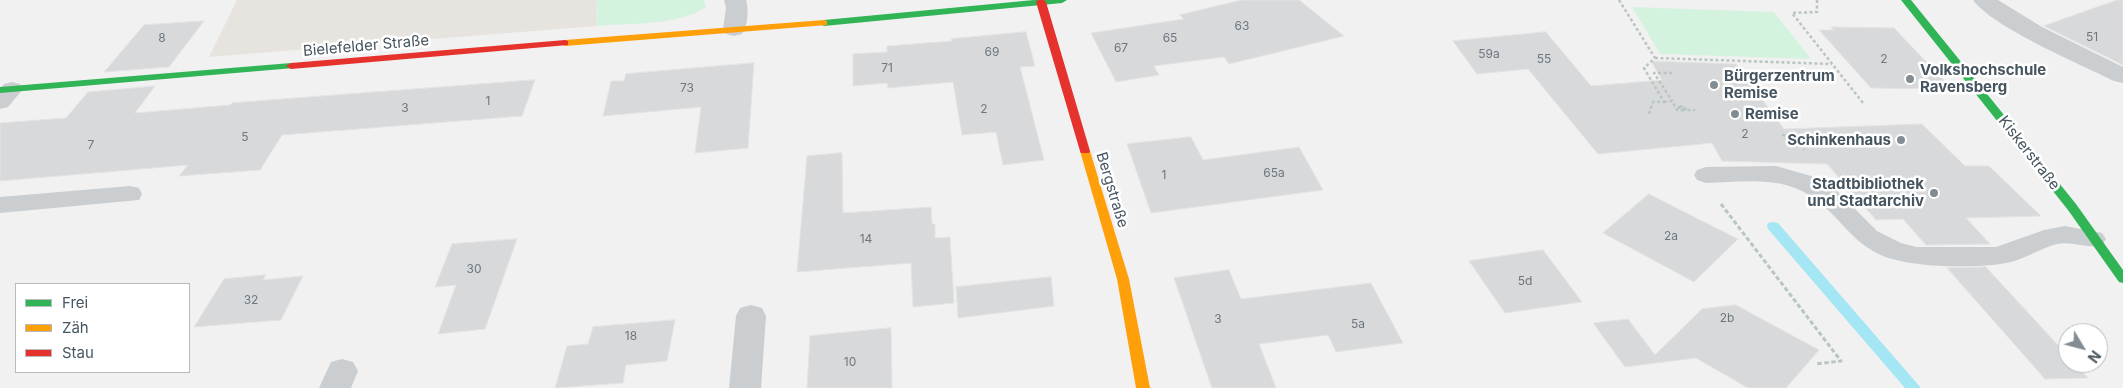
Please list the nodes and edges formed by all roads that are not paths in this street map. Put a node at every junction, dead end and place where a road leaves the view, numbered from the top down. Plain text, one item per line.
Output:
1 (735, 0) edge
2 (1062, 0) edge
3 (1906, 0) edge
4 (1984, 0) edge
5 (1041, 2) junction
6 (734, 29) junction
7 (2123, 76) edge
8 (4, 94) edge
9 (1706, 175) road end
10 (130, 194) dead end
11 (0, 205) edge
12 (2093, 238) junction
13 (2123, 279) edge
14 (751, 316) dead end
15 (745, 388) edge
16 (1143, 388) edge

1 - 6 street
2 - 5 street, Bielefelder Straße
3 - 12 street, Kiskerstraße
4 - 7 street
5 - 6 street, Bielefelder Straße
5 - 16 street, Bergstraße
6 - 8 street, Bielefelder Straße
9 - 12 lane
10 - 11 lane
12 - 13 street, Kiskerstraße
14 - 15 street

